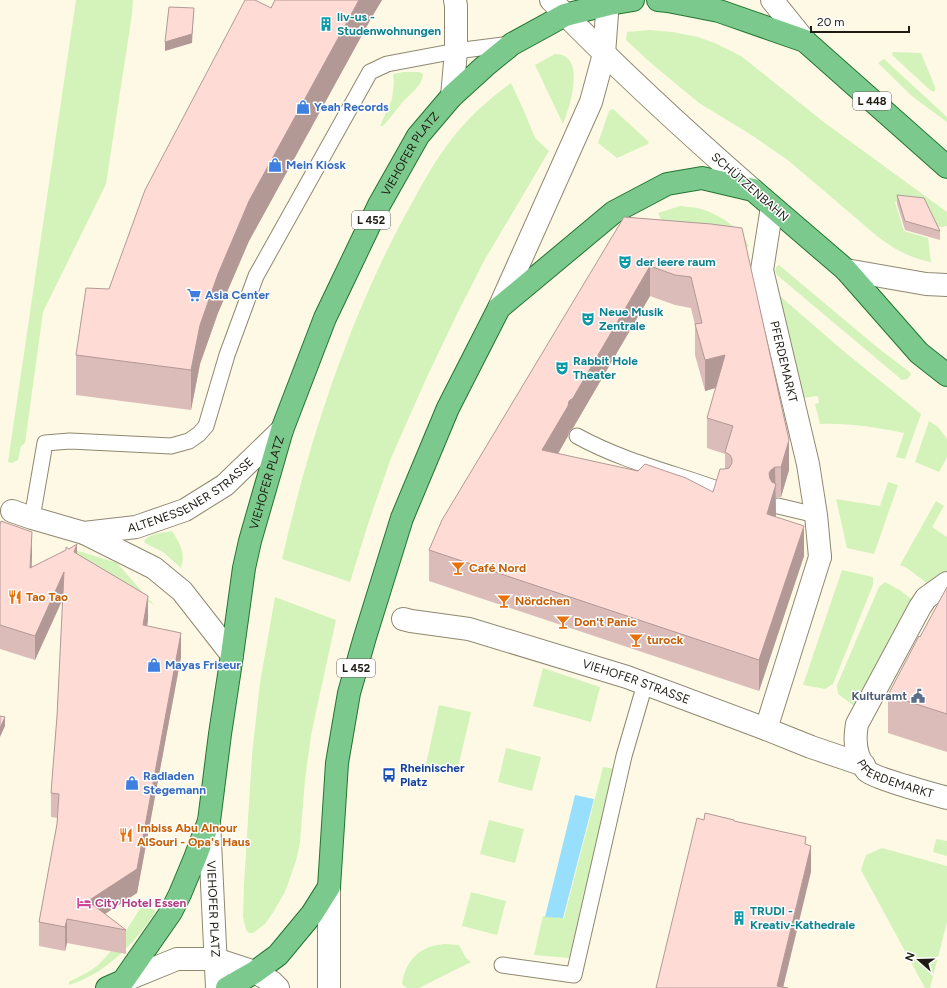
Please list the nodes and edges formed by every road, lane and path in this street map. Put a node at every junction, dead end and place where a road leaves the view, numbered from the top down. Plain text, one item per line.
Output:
1 (454, 0) edge
2 (633, 0) edge
3 (658, 0) edge
4 (772, 0) edge
5 (608, 2) edge
6 (558, 7) edge
7 (805, 41) junction
8 (512, 44) junction
9 (456, 51) junction
10 (604, 54) junction
11 (452, 96) junction
12 (944, 161) edge
13 (753, 190) junction
14 (772, 207) junction
15 (846, 270) junction
16 (947, 286) edge
17 (499, 308) junction
18 (947, 376) edge
19 (282, 430) junction
20 (577, 436) dead end
21 (723, 490) edge
22 (778, 506) dead end
23 (22, 515) joint
24 (816, 515) junction
25 (84, 533) junction
26 (947, 583) edge
27 (403, 619) dead end
28 (232, 655) junction
29 (645, 684) junction
30 (766, 729) junction
31 (864, 765) junction
32 (947, 798) edge
33 (209, 821) junction
34 (329, 887) junction
35 (215, 959) junction
36 (502, 965) dead end
37 (255, 972) junction
38 (115, 984) edge
39 (217, 988) edge
40 (227, 988) edge
41 (278, 988) edge
42 (329, 988) edge

1 - 9 street
2 - 5 main road, VIEHOFER PLATZ
3 - 7 main road, L 448
4 - 7 street, L 448
5 - 6 main road, VIEHOFER PLATZ
5 - 10 street
6 - 8 main road, VIEHOFER PLATZ / L 452
6 - 10 street, SCHÜTZENBAHN
7 - 12 main road, L 448
8 - 9 lane, VIEHOFER PLATZ
8 - 11 main road, VIEHOFER PLATZ / L 452
9 - 11 street
9 - 23 lane, VIEHOFER PLATZ
10 - 13 street, SCHÜTZENBAHN
10 - 17 street, L 452
11 - 19 main road, VIEHOFER PLATZ / L 452
13 - 14 main road, SCHÜTZENBAHN
13 - 17 main road
14 - 15 main road, SCHÜTZENBAHN
14 - 24 street, PFERDEMARKT
15 - 16 street
15 - 18 main road, SCHÜTZENBAHN
17 - 34 main road, L 452
19 - 25 street, ALTENESSENER STRASSE
19 - 28 main road, VIEHOFER PLATZ / L 452
20 - 21 lane
22 - 24 lane
23 - 25 street, ALTENESSENER STRASSE
24 - 30 street, PFERDEMARKT
25 - 28 street, ALTENESSENER STRASSE
26 - 31 street, PFERDEMARKT
27 - 29 street, VIEHOFER STRASSE
28 - 33 main road, VIEHOFER PLATZ / L 452
29 - 30 street, VIEHOFER STRASSE
29 - 36 lane
30 - 31 street, VIEHOFER STRASSE
31 - 32 street, PFERDEMARKT
33 - 35 street, VIEHOFER PLATZ / L 452
33 - 38 main road
34 - 37 main road
34 - 42 street, L 452
35 - 37 street
35 - 38 street
35 - 39 street, VIEHOFER PLATZ / L 452
37 - 40 main road
37 - 41 street

